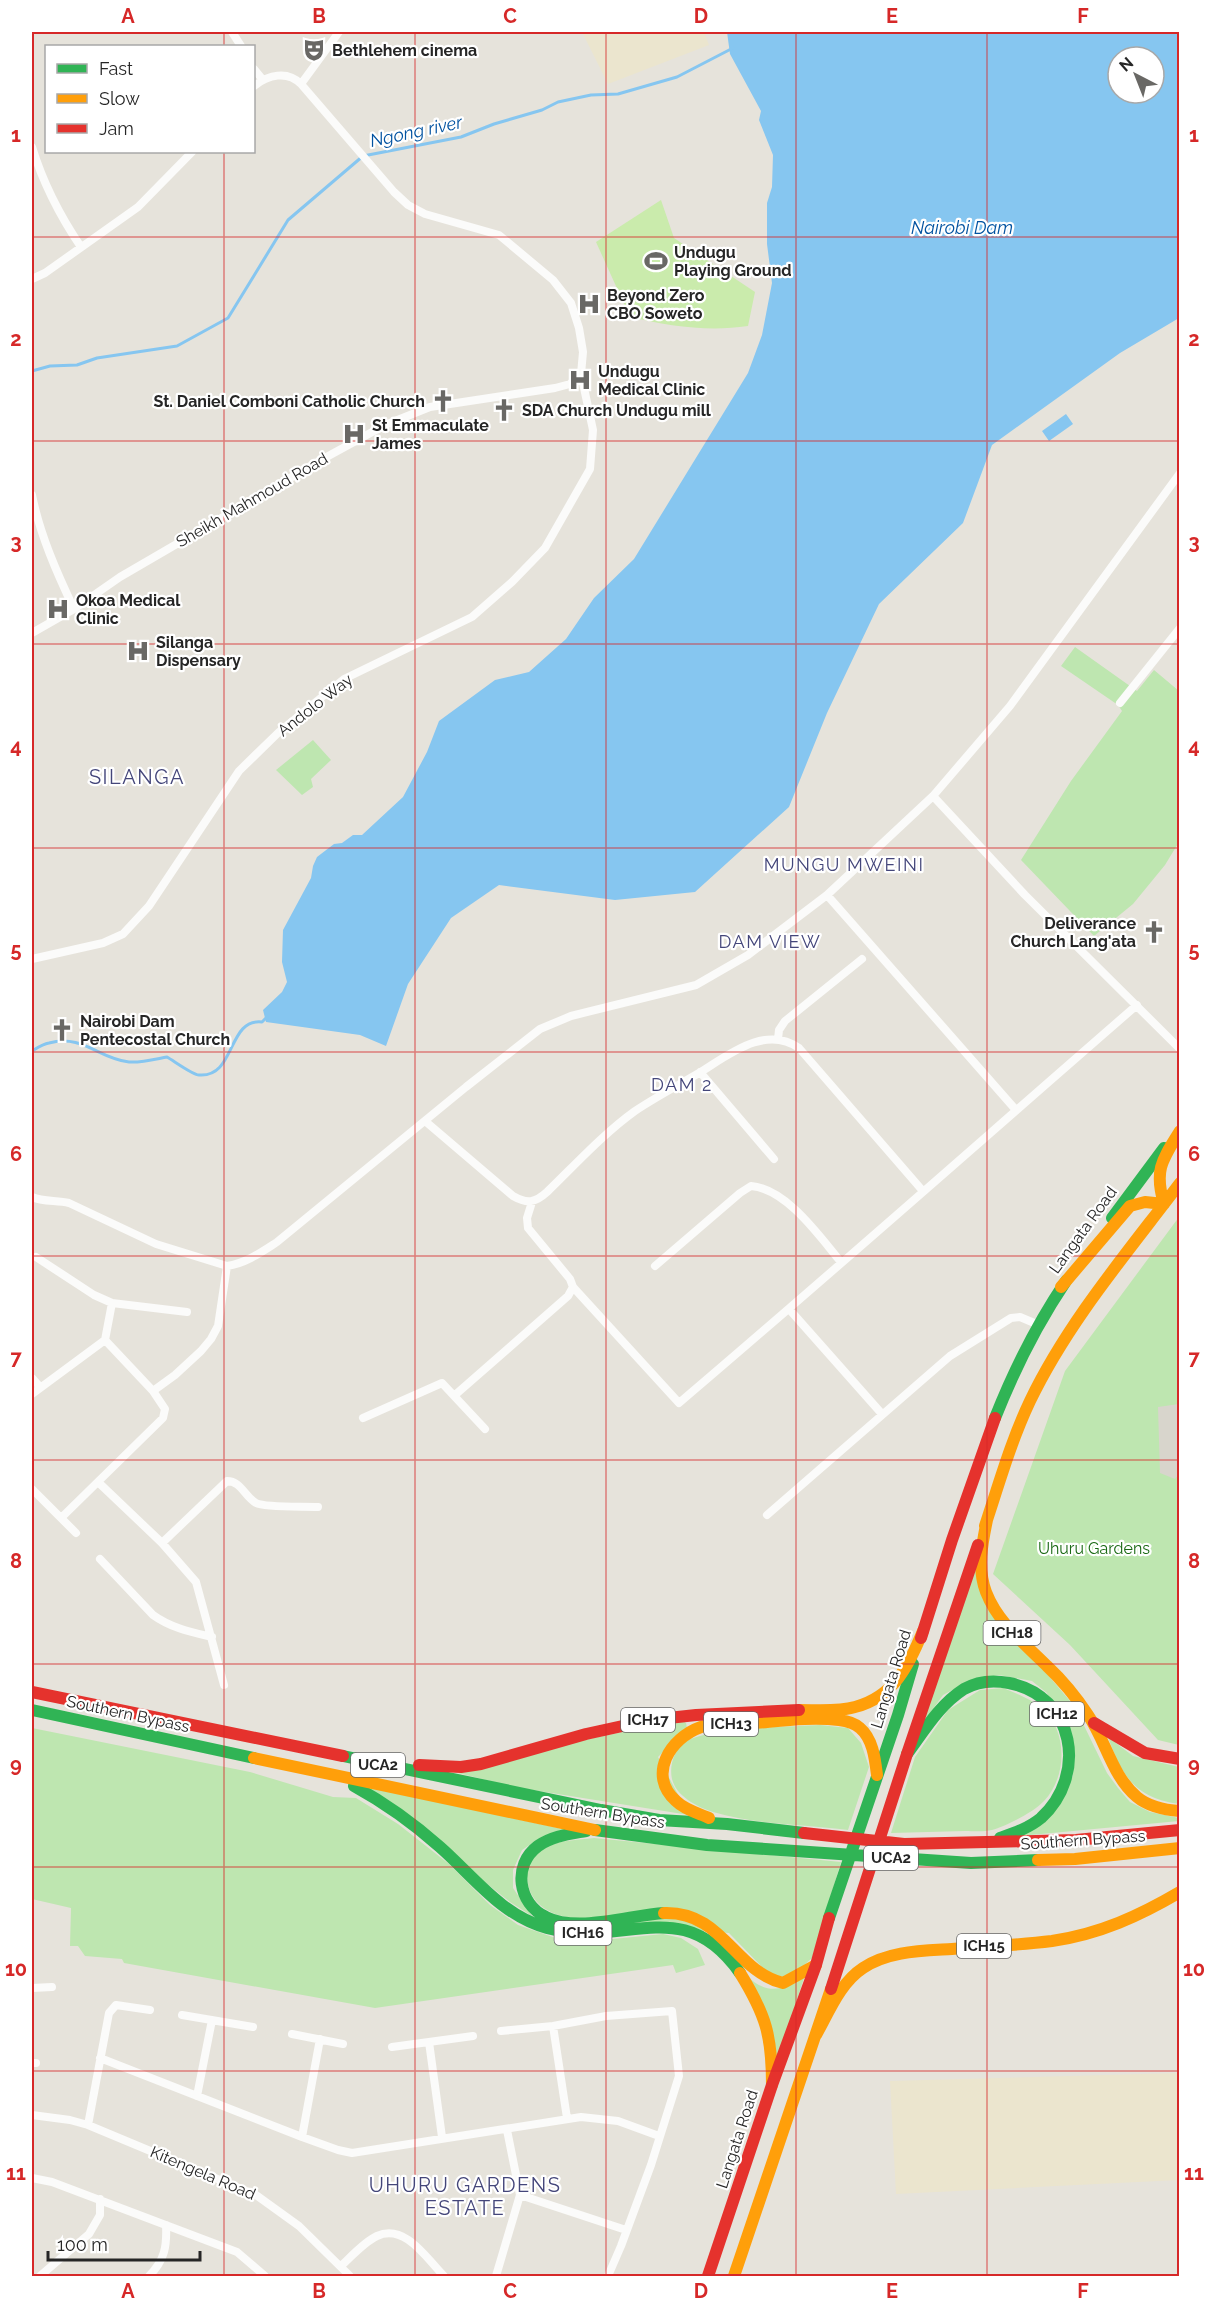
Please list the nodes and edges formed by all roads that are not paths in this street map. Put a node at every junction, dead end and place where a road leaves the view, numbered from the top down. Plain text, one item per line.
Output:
1 (232, 32) edge
2 (339, 32) edge
3 (240, 45) edge
4 (255, 70) edge
5 (263, 80) junction
6 (300, 84) junction
7 (255, 85) edge
8 (32, 147) edge
9 (191, 153) edge
10 (81, 247) junction
11 (32, 279) edge
12 (581, 374) junction
13 (1179, 473) edge
14 (32, 495) edge
15 (74, 609) junction
16 (1179, 628) edge
17 (32, 633) edge
18 (1120, 703) dead end
19 (933, 796) junction
20 (827, 895) junction
21 (32, 959) edge
22 (862, 959) dead end
23 (1137, 1005) junction
24 (778, 1039) junction
25 (1179, 1048) edge
26 (700, 1072) junction
27 (1016, 1110) junction
28 (425, 1121) junction
29 (1179, 1130) edge
30 (774, 1159) dead end
31 (1179, 1183) edge
32 (922, 1190) junction
33 (34, 1200) edge
34 (532, 1202) junction
35 (1164, 1204) junction
36 (36, 1257) dead end
37 (841, 1262) junction
38 (227, 1266) junction
39 (655, 1266) dead end
40 (573, 1287) junction
41 (1061, 1287) junction
42 (112, 1303) junction
43 (789, 1309) junction
44 (188, 1312) dead end
45 (1039, 1325) junction
46 (105, 1340) junction
47 (32, 1378) edge
48 (40, 1387) junction
49 (153, 1391) junction
50 (32, 1394) edge
51 (455, 1395) junction
52 (882, 1414) junction
53 (363, 1418) dead end
54 (485, 1429) dead end
55 (98, 1482) junction
56 (32, 1489) edge
57 (318, 1507) dead end
58 (766, 1515) dead end
59 (61, 1518) junction
60 (987, 1520) junction
61 (76, 1533) dead end
62 (162, 1543) junction
63 (100, 1559) dead end
64 (923, 1631) junction
65 (212, 1637) junction
66 (224, 1685) dead end
67 (32, 1692) edge
68 (1046, 1702) junction
69 (1083, 1709) junction
70 (32, 1710) edge
71 (1094, 1723) junction
72 (907, 1754) junction
73 (338, 1756) junction
74 (1179, 1759) edge
75 (877, 1775) junction
76 (340, 1778) junction
77 (1179, 1811) edge
78 (727, 1824) junction
79 (595, 1830) junction
80 (1179, 1830) edge
81 (970, 1843) junction
82 (1179, 1848) edge
83 (1179, 1892) edge
84 (816, 1965) junction
85 (52, 1987) dead end
86 (32, 1988) edge
87 (150, 2010) dead end
88 (182, 2015) dead end
89 (212, 2020) junction
90 (553, 2026) junction
91 (253, 2027) dead end
92 (501, 2031) dead end
93 (292, 2034) dead end
94 (816, 2035) junction
95 (473, 2036) dead end
96 (320, 2039) junction
97 (429, 2042) junction
98 (343, 2044) dead end
99 (392, 2047) dead end
100 (100, 2058) junction
101 (772, 2085) junction
102 (197, 2096) junction
103 (32, 2115) edge
104 (567, 2118) junction
105 (88, 2125) junction
106 (507, 2130) junction
107 (659, 2136) junction
108 (302, 2137) junction
109 (442, 2137) junction
110 (32, 2178) edge
111 (520, 2195) junction
112 (100, 2199) junction
113 (166, 2225) junction
114 (626, 2230) junction
115 (341, 2266) junction
116 (40, 2277) edge
117 (149, 2277) edge
118 (265, 2277) edge
119 (350, 2277) edge
120 (444, 2277) edge
121 (496, 2277) edge
122 (608, 2277) edge
123 (708, 2277) edge
124 (734, 2277) edge

1 - 3 street
2 - 6 street
4 - 5 street
5 - 6 street
5 - 7 street
6 - 12 street
8 - 10 street
9 - 10 street
10 - 11 street
12 - 15 street, Sheikh Mahmoud Road
12 - 21 street, Andolo Way
13 - 19 street
14 - 15 street
15 - 17 street, Sheikh Mahmoud Road
16 - 18 street
19 - 20 street
19 - 23 street
20 - 27 street
20 - 28 street
22 - 24 street
23 - 25 street
23 - 27 street
24 - 26 street
24 - 32 street
26 - 30 street
26 - 34 street
27 - 32 street
28 - 34 street
28 - 38 street
29 - 35 main road
29 - 41 main road, Langata Road
31 - 35 main road
32 - 37 street
33 - 38 street
34 - 40 street
35 - 41 main road
35 - 60 main road
36 - 42 street
37 - 39 street
37 - 43 street
38 - 49 street
40 - 43 street
40 - 51 street
41 - 45 main road, Langata Road
42 - 44 street
42 - 46 street
43 - 52 street
45 - 52 street
45 - 64 main road, Langata Road
46 - 48 street
46 - 49 street
47 - 48 street
48 - 50 street
49 - 55 street
51 - 53 street
51 - 54 street
52 - 58 street
55 - 59 street
55 - 62 street
56 - 59 street
57 - 62 street
59 - 61 street
60 - 69 main road, ICH18
60 - 72 main road
62 - 65 street
63 - 65 street
64 - 73 main road, ICH17
64 - 75 main road, Langata Road
65 - 66 street
67 - 73 main road, Southern Bypass / UCA2
68 - 69 main road
68 - 72 main road, ICH12
68 - 81 main road, ICH12
69 - 71 main road, ICH18
70 - 76 main road, Southern Bypass / UCA2
71 - 74 main road
71 - 77 main road, ICH18
72 - 94 main road
73 - 78 main road, Southern Bypass / UCA2
75 - 78 main road, ICH13
75 - 84 main road, Langata Road
76 - 79 main road, Southern Bypass / UCA2
76 - 101 main road, ICH16
78 - 81 main road, Southern Bypass / UCA2
79 - 82 main road, Southern Bypass / UCA2
79 - 84 main road
80 - 81 main road, Southern Bypass / UCA2
83 - 94 main road, ICH15
84 - 101 main road, Langata Road
85 - 86 street
87 - 100 street
88 - 89 street
89 - 91 street
89 - 102 street
90 - 92 street
90 - 104 street
90 - 107 street
93 - 96 street
94 - 124 main road
95 - 97 street
96 - 98 street
96 - 108 street
97 - 99 street
97 - 109 street
100 - 102 street
100 - 105 street
101 - 123 main road, Langata Road
102 - 108 street
103 - 105 street, Kitengela Road
104 - 106 street
104 - 107 street
105 - 115 street, Kitengela Road
106 - 109 street
106 - 111 street
107 - 114 street
108 - 109 street
110 - 112 street
111 - 114 street
111 - 121 street
112 - 113 street
112 - 116 street
113 - 117 street
113 - 118 street
114 - 122 street
115 - 119 street, Kitengela Road
115 - 120 street

